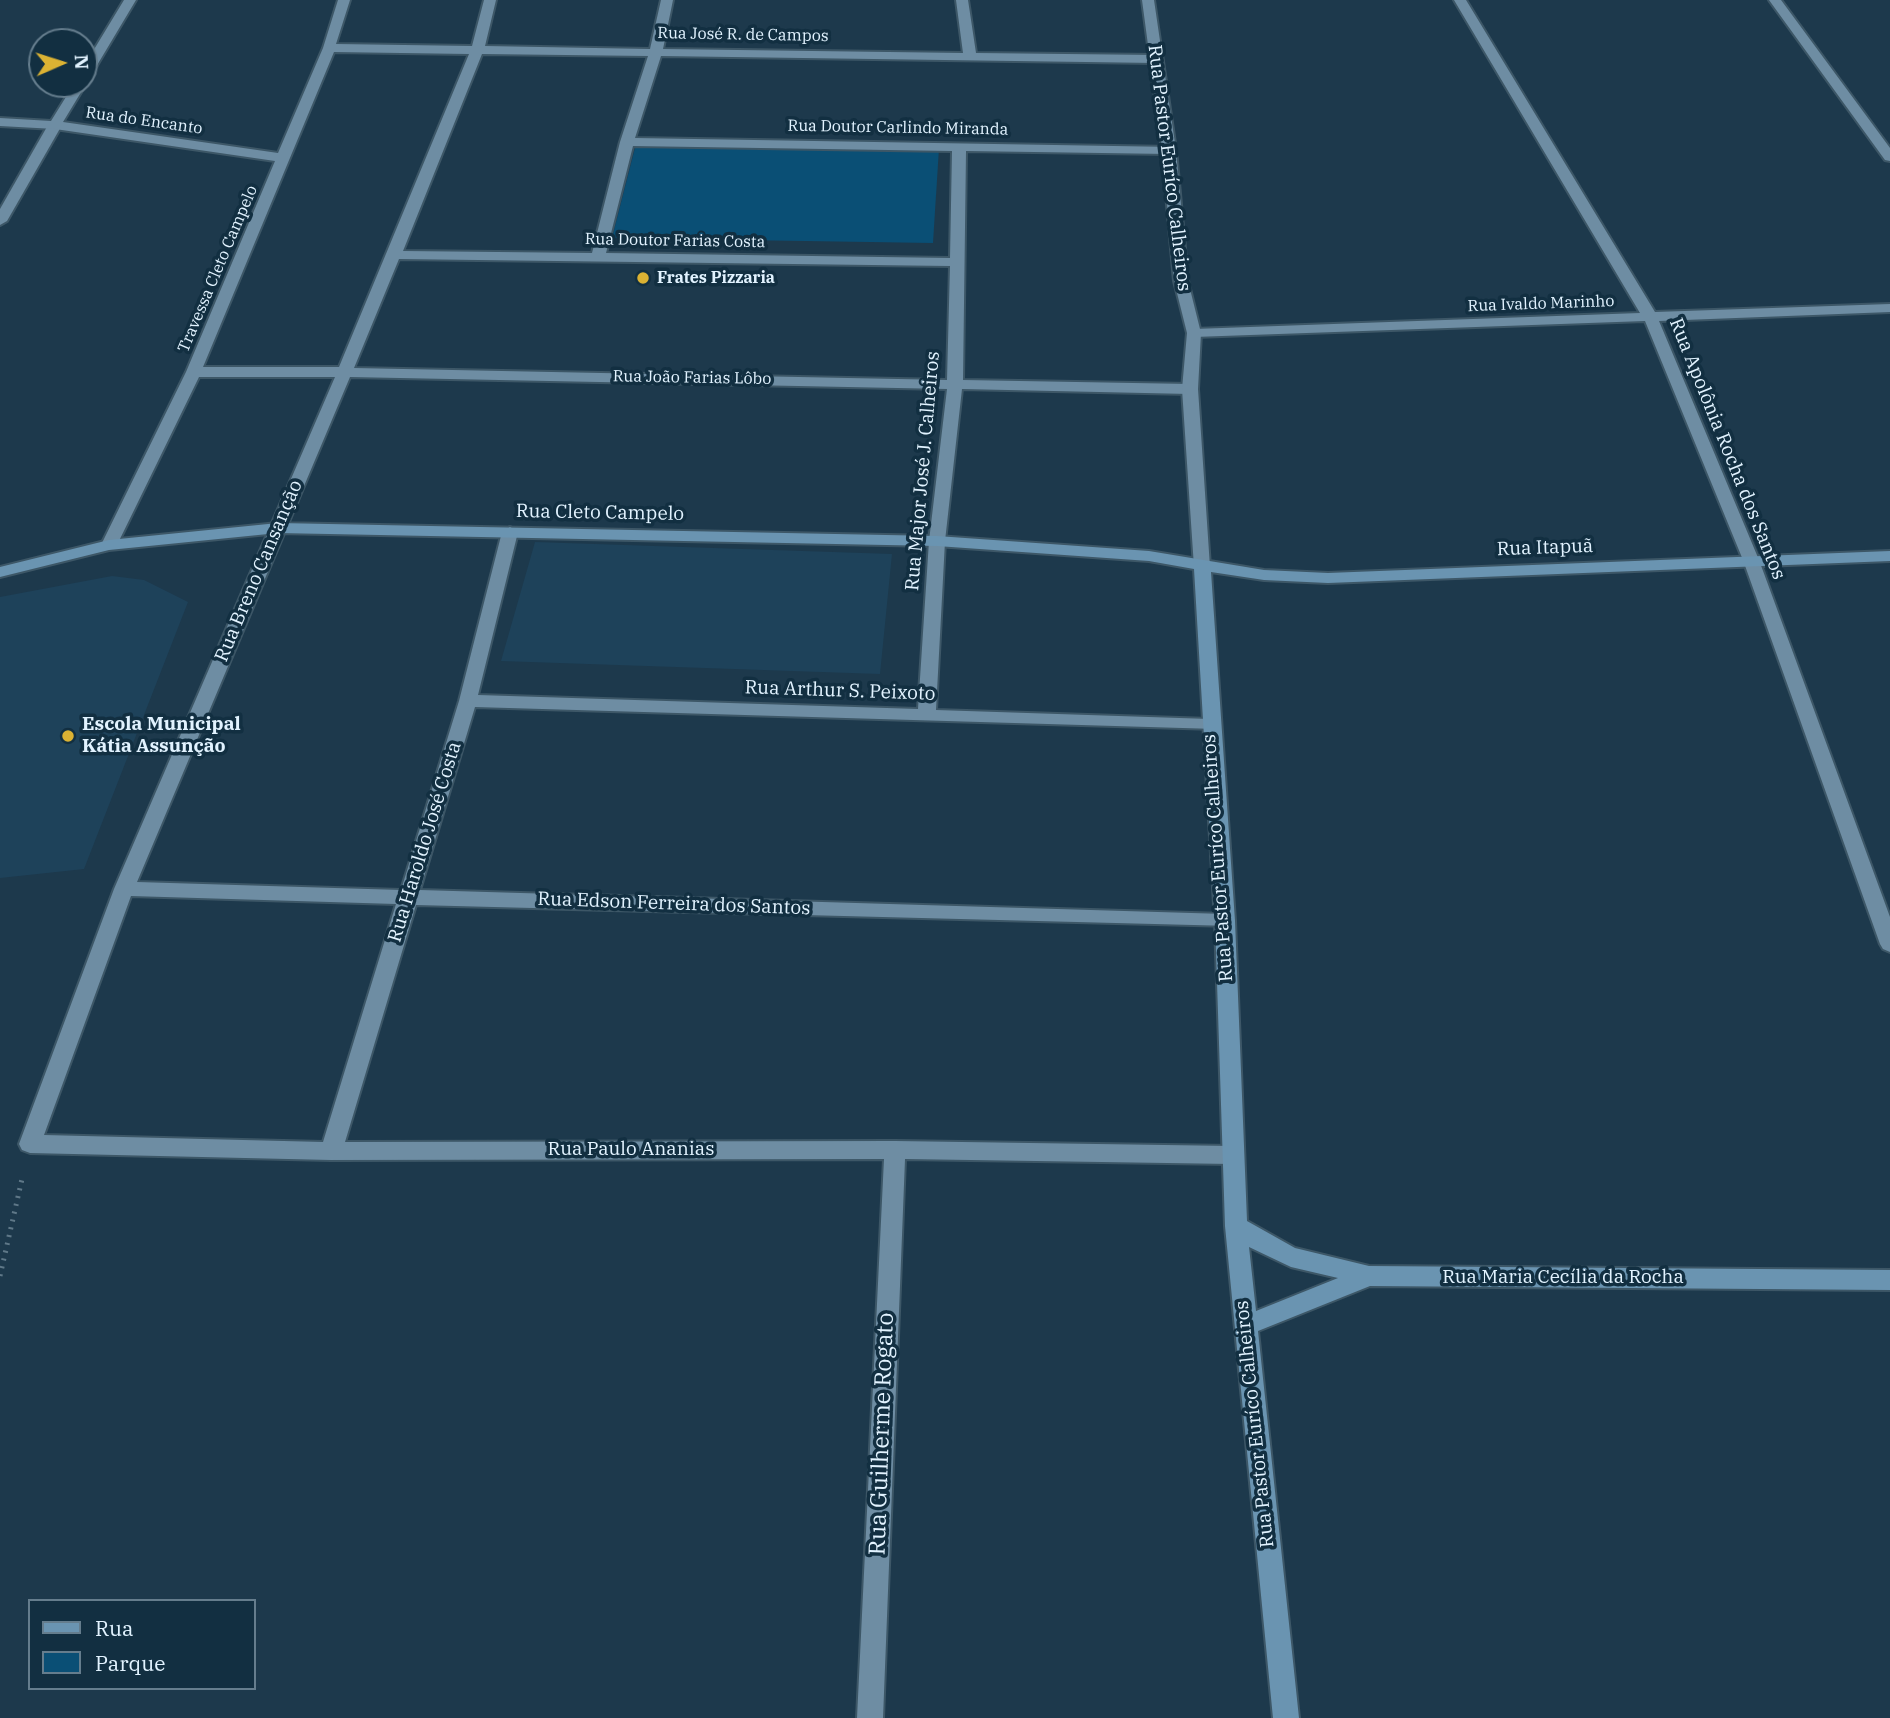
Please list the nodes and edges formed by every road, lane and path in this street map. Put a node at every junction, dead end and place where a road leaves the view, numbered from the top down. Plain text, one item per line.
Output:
1 (130, 0) edge
2 (344, 0) edge
3 (490, 0) edge
4 (667, 0) edge
5 (962, 0) edge
6 (1148, 0) edge
7 (1460, 0) edge
8 (1775, 0) edge
9 (329, 48) junction
10 (478, 48) junction
11 (656, 51) junction
12 (98, 54) edge
13 (970, 56) junction
14 (1156, 59) junction
15 (71, 98) edge
16 (0, 122) edge
17 (55, 125) junction
18 (627, 142) junction
19 (959, 146) junction
20 (1169, 150) junction
21 (1890, 157) edge
22 (283, 158) junction
23 (0, 221) edge
24 (394, 255) junction
25 (598, 258) junction
26 (956, 262) junction
27 (1890, 308) edge
28 (1651, 318) junction
29 (1194, 333) junction
30 (194, 372) junction
31 (344, 372) junction
32 (955, 382) junction
33 (1190, 389) junction
34 (278, 528) junction
35 (510, 532) junction
36 (937, 541) junction
37 (109, 545) junction
38 (1890, 556) edge
39 (1751, 560) junction
40 (1202, 566) junction
41 (0, 572) edge
42 (468, 701) junction
43 (927, 715) junction
44 (1210, 725) junction
45 (124, 889) junction
46 (410, 895) junction
47 (1225, 921) junction
48 (1890, 944) edge
49 (30, 1144) junction
50 (895, 1150) junction
51 (331, 1151) junction
52 (1232, 1155) junction
53 (1237, 1226) junction
54 (0, 1276) edge
55 (1369, 1276) junction
56 (1890, 1280) edge
57 (1244, 1325) junction
58 (870, 1718) edge
59 (1286, 1718) edge

1 - 12 street
2 - 9 street, Travessa Cleto Campelo
3 - 10 street, Rua Breno Cansanção
4 - 11 street
5 - 13 street
6 - 14 street, Rua Pastor Euríco Calheiros
7 - 28 street, Rua Apolônia Rocha dos Santos
8 - 21 street
9 - 10 street, Rua José R. de Campos
9 - 22 street, Travessa Cleto Campelo
10 - 11 street, Rua José R. de Campos
10 - 24 street, Rua Breno Cansanção
11 - 13 street, Rua José R. de Campos
11 - 18 street
13 - 14 street, Rua José R. de Campos
14 - 20 street, Rua Pastor Euríco Calheiros
15 - 17 street
16 - 17 street, Rua do Encanto
17 - 22 street, Rua do Encanto
17 - 23 street
18 - 19 street, Rua Doutor Carlindo Miranda
18 - 25 street
19 - 20 street, Rua Doutor Carlindo Miranda
19 - 26 street, Rua Major José J. Calheiros
20 - 29 street, Rua Pastor Euríco Calheiros
22 - 30 street, Travessa Cleto Campelo
24 - 25 street, Rua Doutor Farias Costa
24 - 31 street, Rua Breno Cansanção
25 - 26 street, Rua Doutor Farias Costa
26 - 32 street, Rua Major José J. Calheiros
27 - 28 street, Rua Ivaldo Marinho
28 - 29 street, Rua Ivaldo Marinho
28 - 39 street, Rua Apolônia Rocha dos Santos
29 - 33 street, Rua Pastor Euríco Calheiros
30 - 31 street, Rua João Farias Lôbo
30 - 37 street, Travessa Cleto Campelo
31 - 32 street, Rua João Farias Lôbo
31 - 34 street, Rua Breno Cansanção
32 - 33 street, Rua João Farias Lôbo
32 - 36 street, Rua Major José J. Calheiros
33 - 40 street, Rua Pastor Euríco Calheiros
34 - 35 main road, Rua Cleto Campelo
34 - 37 main road, Rua Cleto Campelo
34 - 45 street, Rua Breno Cansanção
35 - 36 main road, Rua Cleto Campelo
35 - 42 street, Rua Haroldo José Costa
36 - 40 main road, Rua Cleto Campelo
36 - 43 street, Rua Major José J. Calheiros
37 - 41 main road, Rua Cleto Campelo
38 - 39 main road, Rua Itapuã
39 - 40 main road, Rua Itapuã
39 - 48 street, Rua Apolônia Rocha dos Santos
40 - 44 main road, Rua Pastor Euríco Calheiros
42 - 43 street, Rua Arthur S. Peixoto
42 - 46 street, Rua Haroldo José Costa
43 - 44 street, Rua Arthur S. Peixoto
44 - 47 main road, Rua Pastor Euríco Calheiros
45 - 46 street, Rua Edson Ferreira dos Santos
45 - 49 street, Rua Breno Cansanção
46 - 47 street, Rua Edson Ferreira dos Santos
46 - 51 street, Rua Haroldo José Costa
47 - 52 main road, Rua Pastor Euríco Calheiros
49 - 51 street, Rua Paulo Ananias
49 - 54 path
50 - 51 street, Rua Paulo Ananias
50 - 52 street, Rua Paulo Ananias
50 - 58 street, Rua Guilherme Rogato
52 - 53 main road, Rua Pastor Euríco Calheiros
53 - 55 main road
53 - 57 main road, Rua Pastor Euríco Calheiros
55 - 56 main road, Rua Maria Cecília da Rocha
55 - 57 main road, Rua Maria Cecília da Rocha
57 - 59 main road, Rua Pastor Euríco Calheiros

